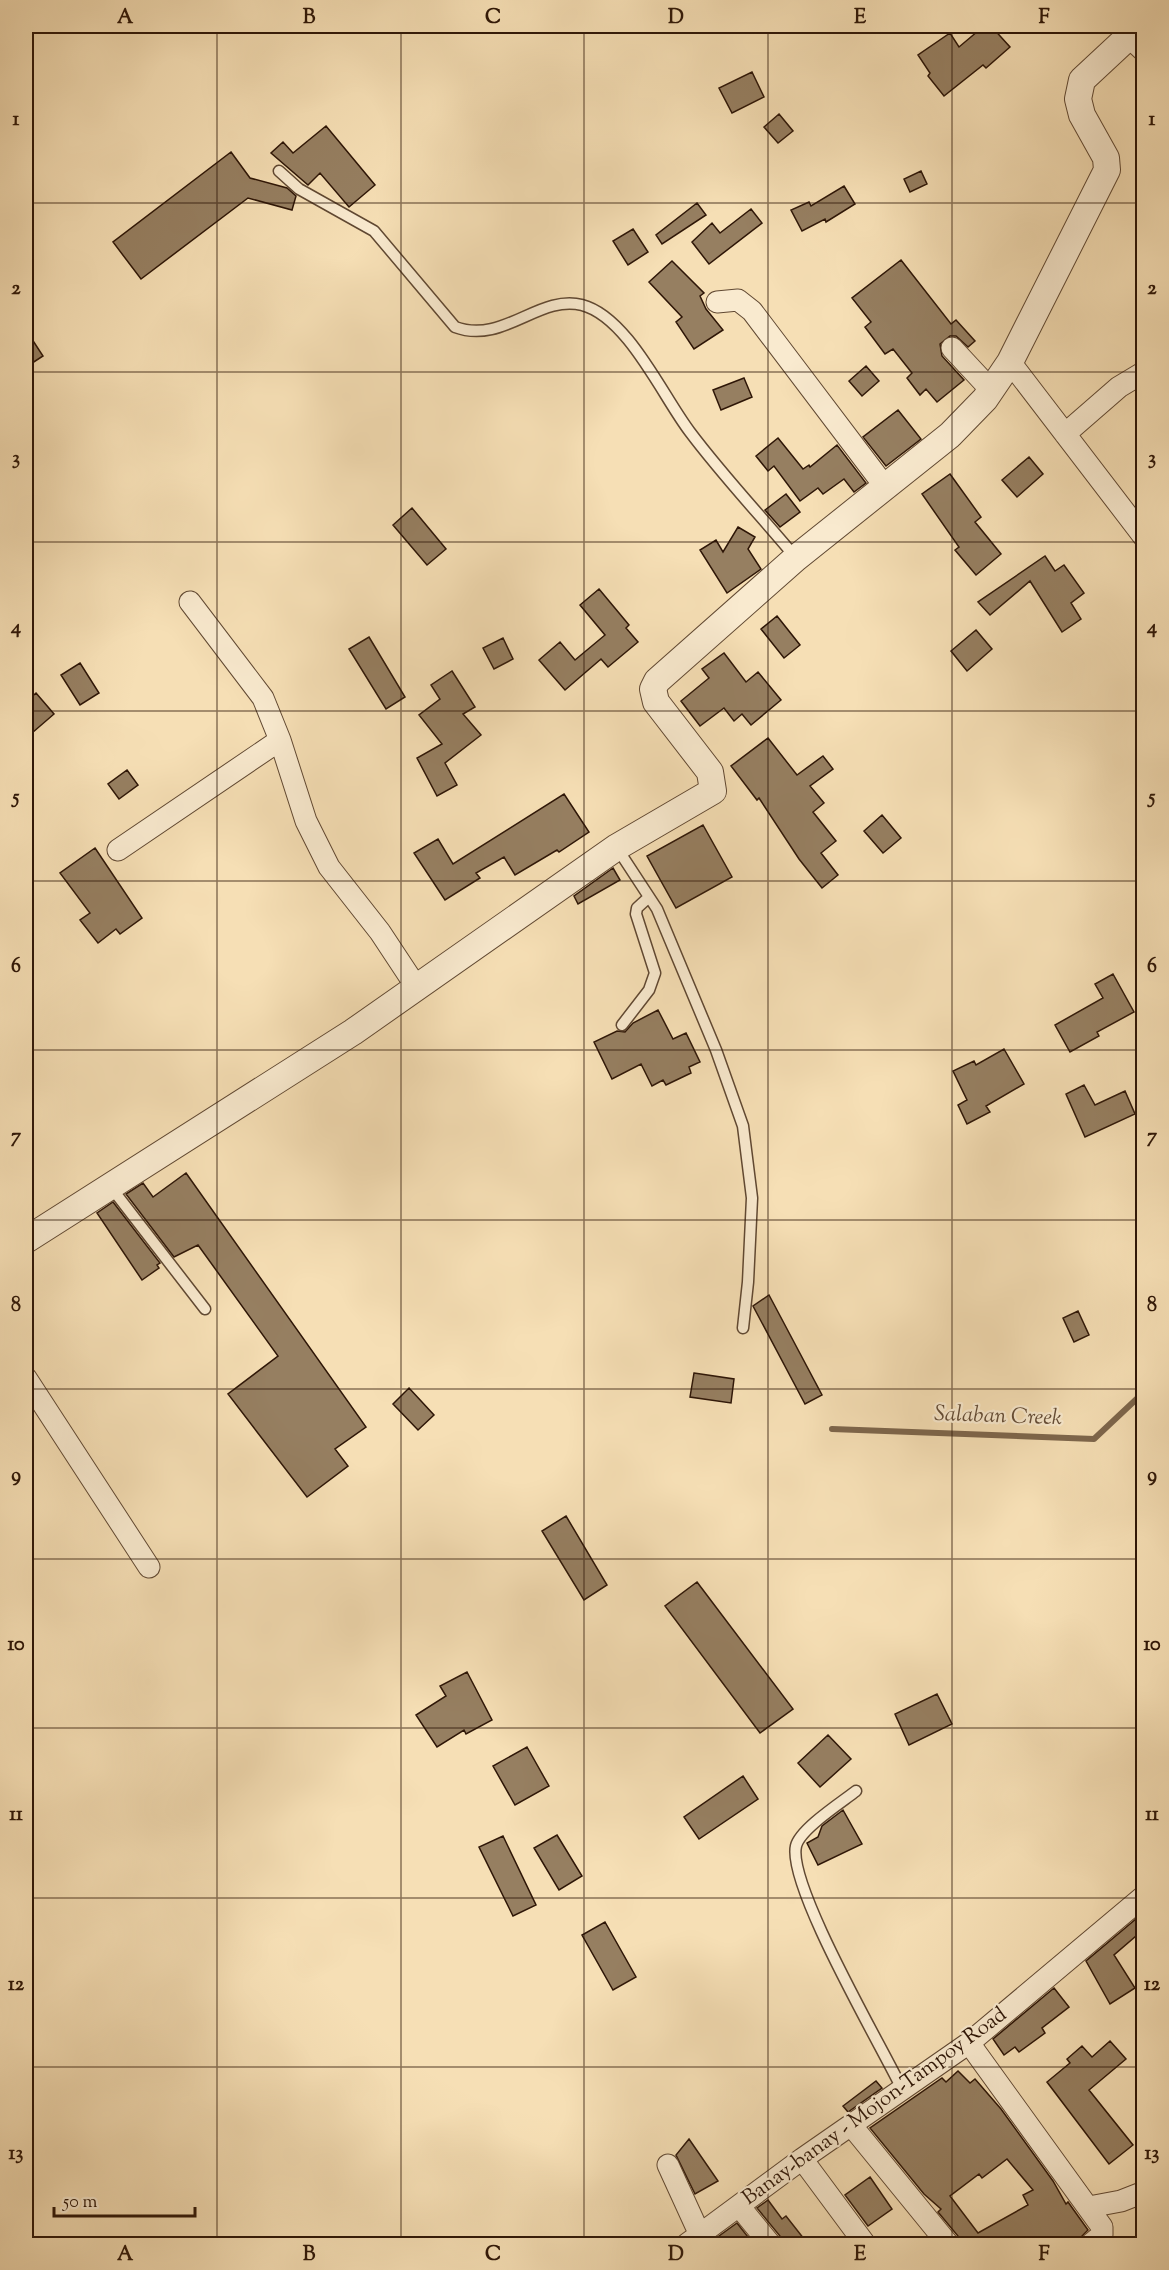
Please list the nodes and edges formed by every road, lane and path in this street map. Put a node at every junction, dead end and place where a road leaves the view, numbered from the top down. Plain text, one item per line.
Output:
1 (1137, 37) edge
2 (279, 171) dead end
3 (717, 302) dead end
4 (952, 348) dead end
5 (1010, 362) junction
6 (1143, 372) edge
7 (991, 390) junction
8 (1065, 434) junction
9 (886, 488) junction
10 (1143, 537) edge
11 (796, 558) junction
12 (190, 602) dead end
13 (280, 740) junction
14 (617, 847) junction
15 (118, 850) dead end
16 (649, 897) junction
17 (417, 988) junction
18 (622, 1025) dead end
19 (110, 1186) junction
20 (26, 1240) edge
21 (206, 1308) dead end
22 (743, 1328) dead end
23 (26, 1378) edge
24 (149, 1567) dead end
25 (856, 1791) dead end
26 (1143, 1896) edge
27 (969, 2043) junction
28 (902, 2089) junction
29 (851, 2125) junction
30 (802, 2159) junction
31 (668, 2165) dead end
32 (1143, 2192) edge
33 (739, 2206) junction
34 (1089, 2207) junction
35 (694, 2240) edge
36 (770, 2244) edge
37 (865, 2244) edge
38 (948, 2244) edge
39 (1091, 2244) edge

1 - 5 street
2 - 11 lane
3 - 9 street
4 - 7 street
5 - 7 street
5 - 8 street
6 - 8 street
7 - 9 street
8 - 10 street
9 - 11 street
11 - 14 street
12 - 13 street
13 - 15 street
13 - 17 street
14 - 16 lane
14 - 17 street
16 - 18 lane
16 - 22 lane
17 - 19 street
19 - 20 street
19 - 21 lane
23 - 24 street
25 - 28 lane
26 - 27 street, Banay-banay - Mojon-Tampoy Road
27 - 28 street, Banay-banay - Mojon-Tampoy Road
27 - 34 street
28 - 29 street, Banay-banay - Mojon-Tampoy Road
29 - 30 street, Banay-banay - Mojon-Tampoy Road
29 - 38 street
30 - 33 street, Banay-banay - Mojon-Tampoy Road
30 - 37 street
31 - 35 street
32 - 34 street
33 - 35 street, Banay-banay - Mojon-Tampoy Road
33 - 36 street
34 - 39 street

